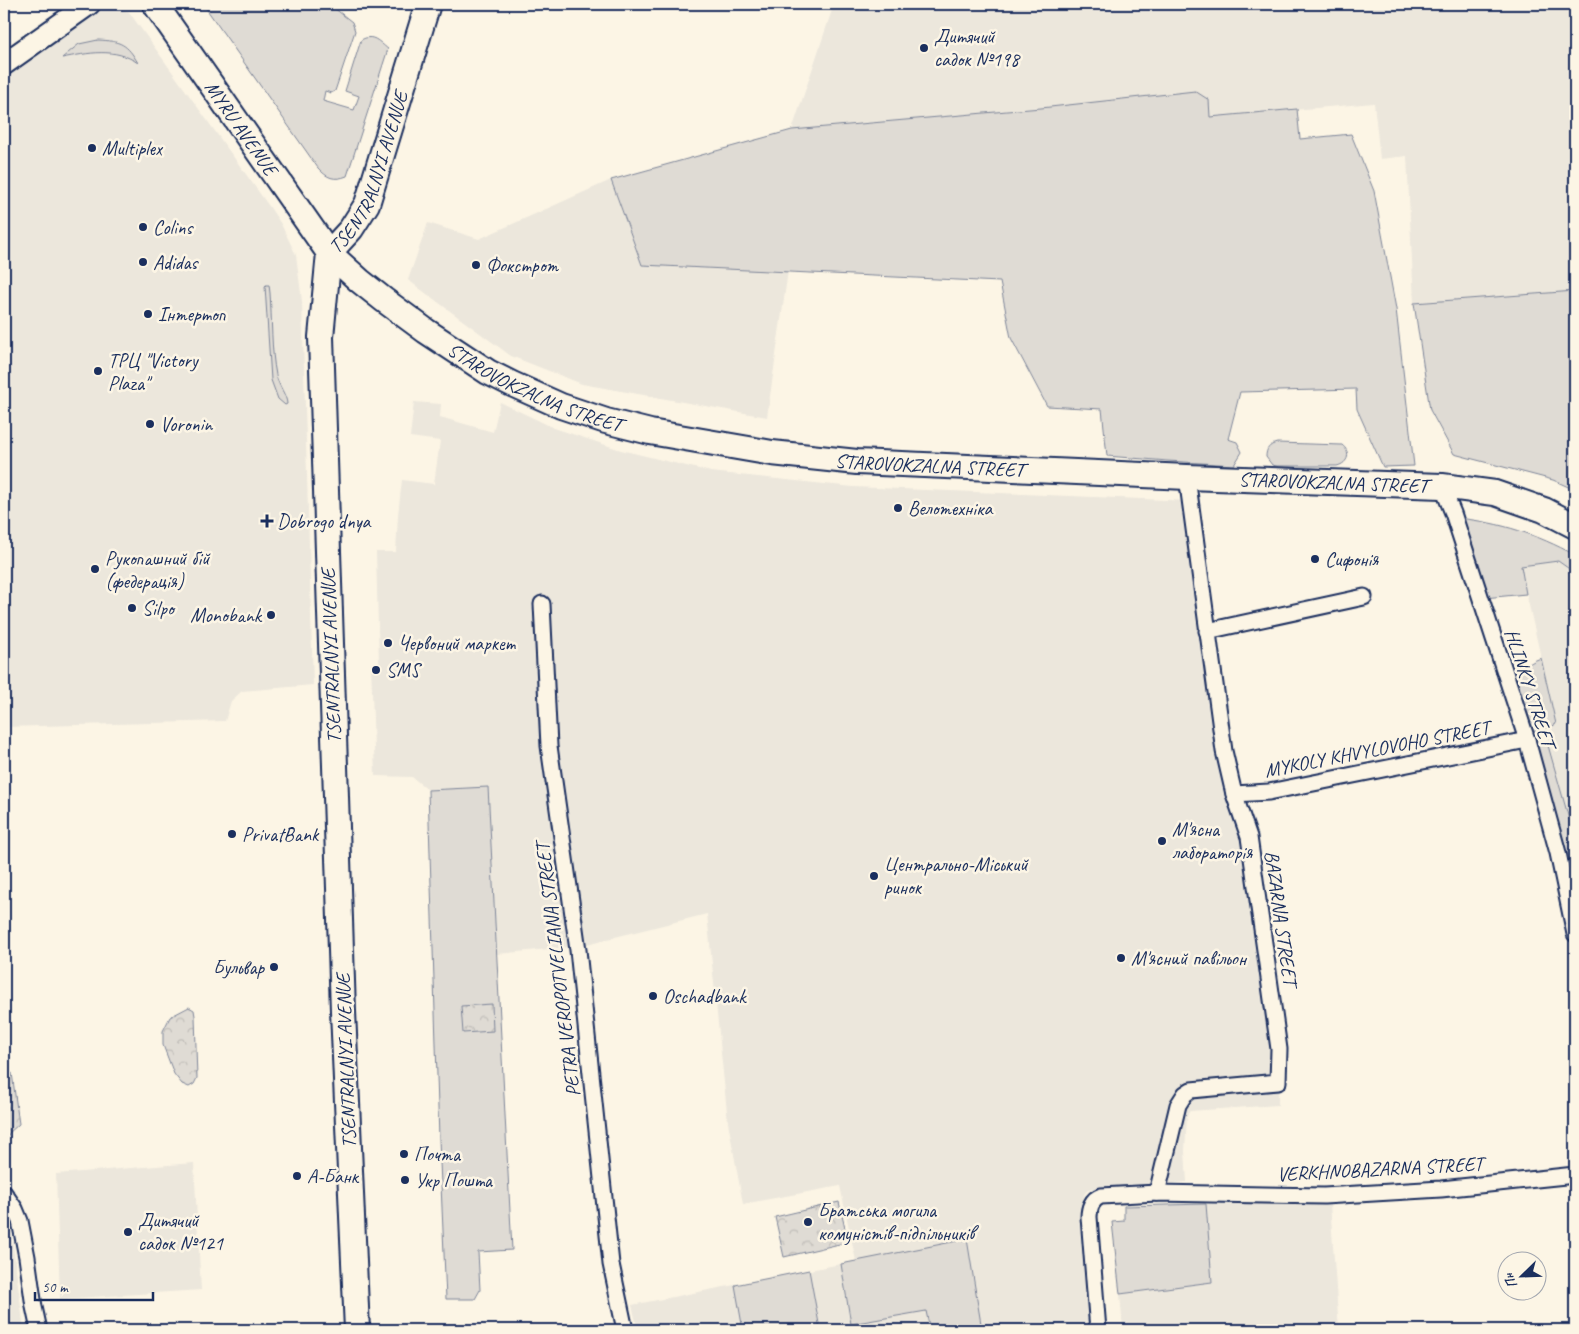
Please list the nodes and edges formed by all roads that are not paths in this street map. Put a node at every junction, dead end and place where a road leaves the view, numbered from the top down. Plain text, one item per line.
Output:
1 (89, 4) edge
2 (155, 4) edge
3 (428, 4) edge
4 (4, 64) edge
5 (329, 253) junction
6 (1187, 477) junction
7 (1442, 486) junction
8 (1575, 526) edge
9 (1364, 597) dead end
10 (542, 604) dead end
11 (1208, 631) junction
12 (1527, 740) junction
13 (1234, 794) junction
14 (1575, 934) edge
15 (1575, 1175) edge
16 (1156, 1193) junction
17 (4, 1194) edge
18 (39, 1330) edge
19 (357, 1330) edge
20 (626, 1330) edge
21 (1098, 1330) edge

1 - 4 main road
2 - 5 main road, MYRU AVENUE
3 - 5 main road, TSENTRALNYI AVENUE
5 - 6 main road, STAROVOKZALNA STREET
5 - 19 main road, TSENTRALNYI AVENUE
6 - 7 main road, STAROVOKZALNA STREET
6 - 11 street, BAZARNA STREET
7 - 8 main road, STAROVOKZALNA STREET
7 - 12 street, HLINKY STREET
9 - 11 street
10 - 20 street, PETRA VEROPOTVELIANA STREET
11 - 13 street, BAZARNA STREET
12 - 13 street, MYKOLY KHVYLOVOHO STREET
12 - 14 street, HLINKY STREET
13 - 16 street, BAZARNA STREET
15 - 16 street, VERKHNOBAZARNA STREET
16 - 21 street, VERKHNOBAZARNA STREET
17 - 18 street

